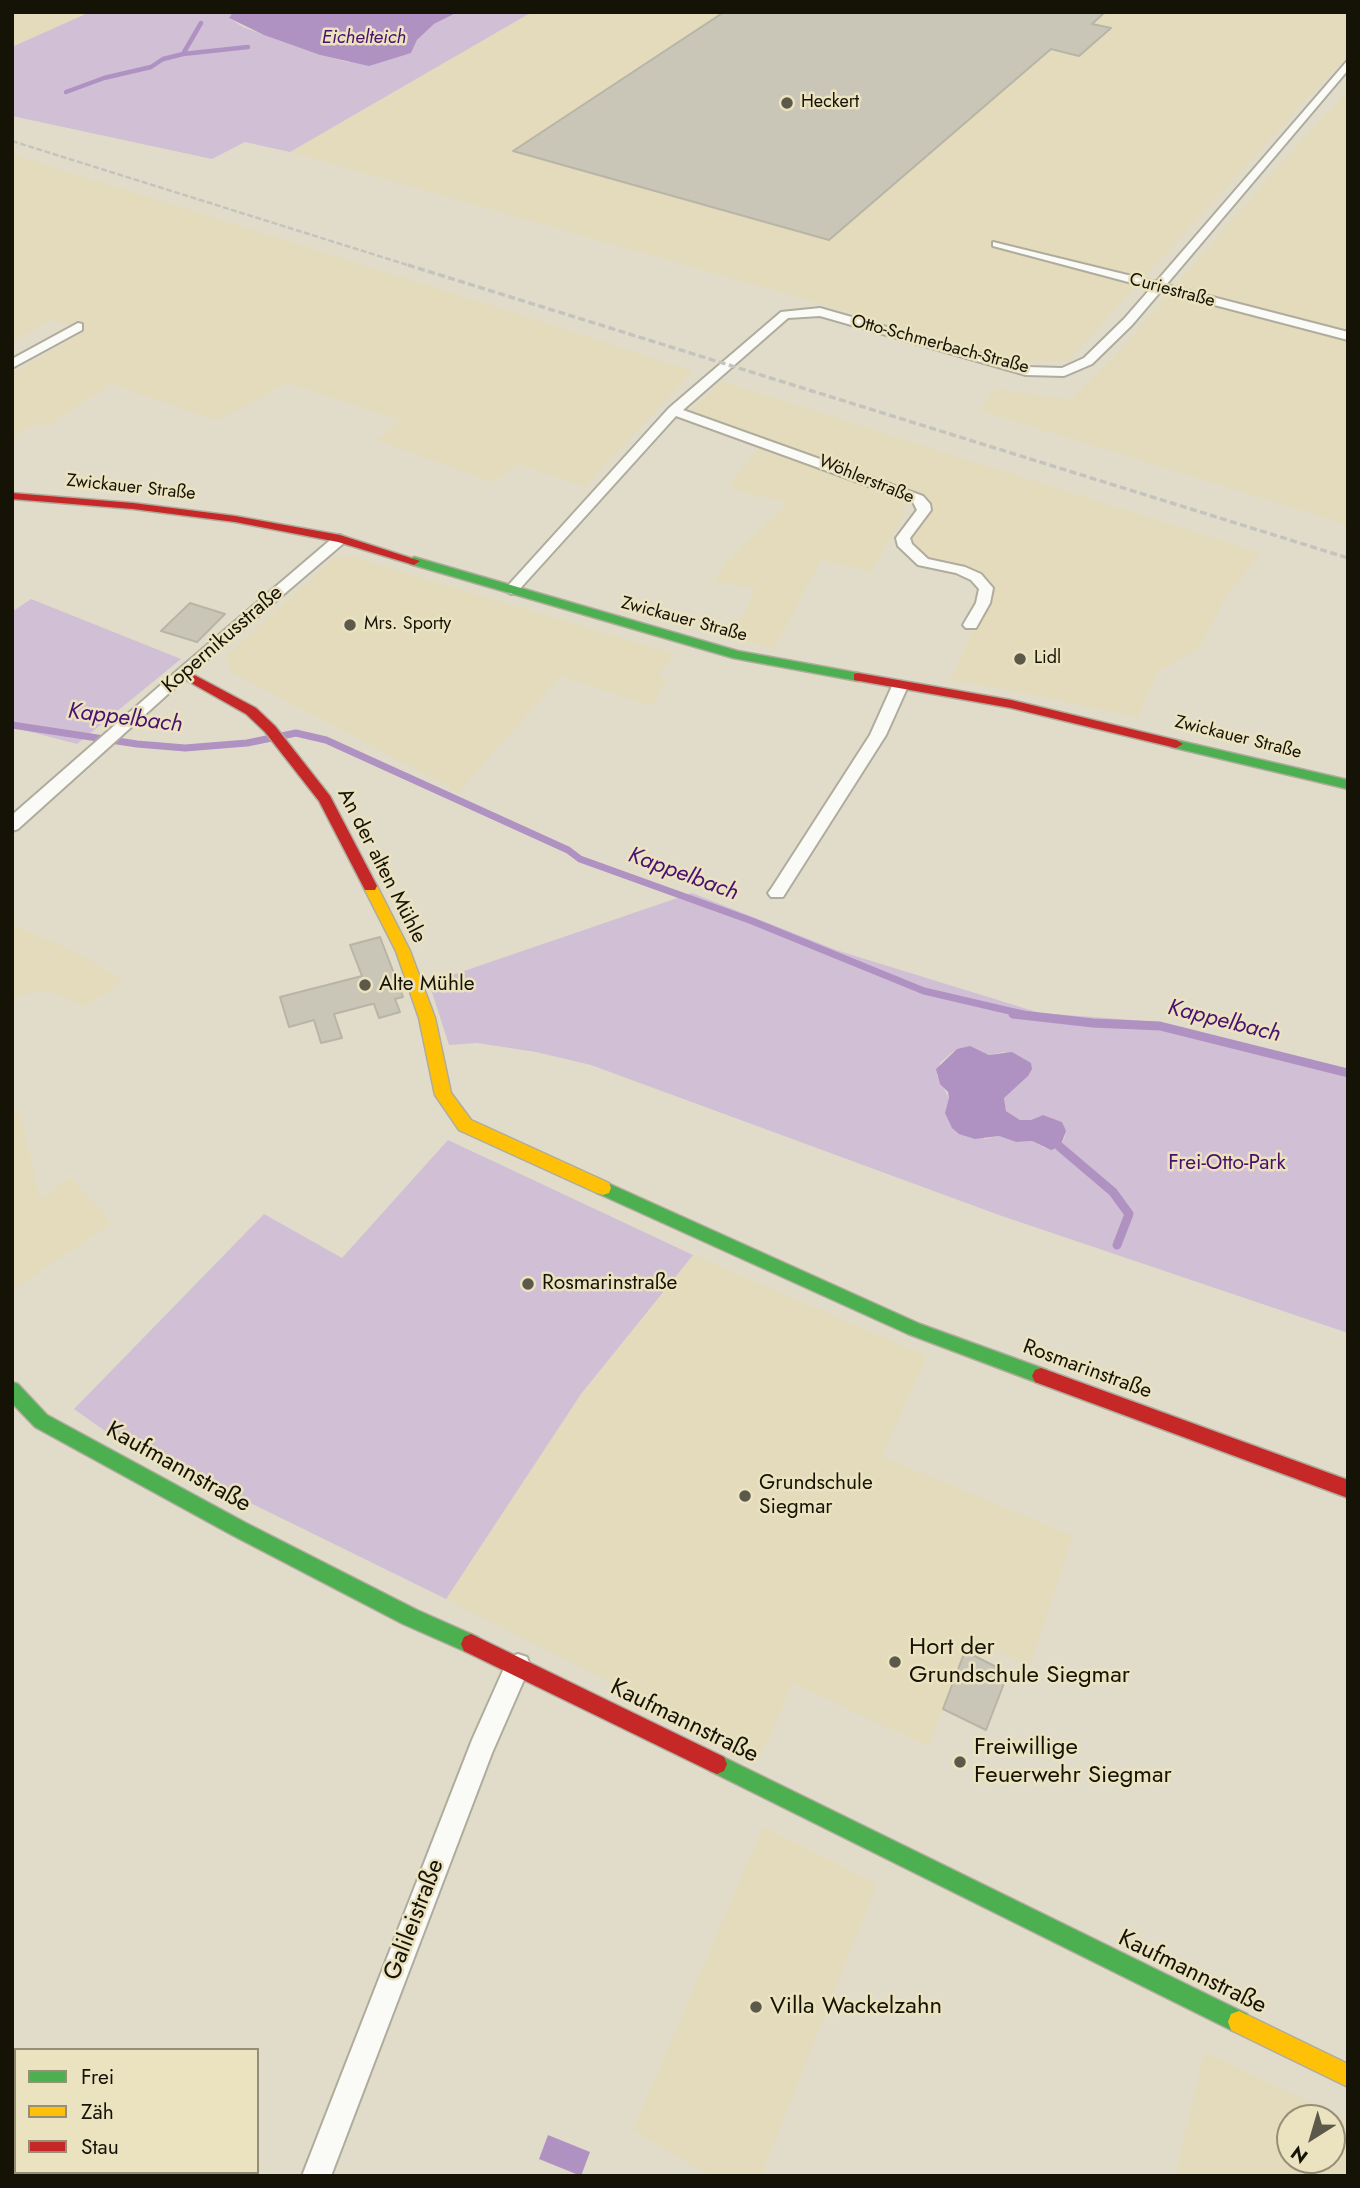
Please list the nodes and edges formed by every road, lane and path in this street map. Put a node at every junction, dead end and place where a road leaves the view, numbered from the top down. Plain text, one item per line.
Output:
1 (1348, 64) edge
2 (997, 244) dead end
3 (1157, 288) junction
4 (78, 327) dead end
5 (1348, 336) edge
6 (12, 364) edge
7 (674, 411) junction
8 (12, 496) edge
9 (340, 539) junction
10 (511, 590) junction
11 (971, 625) dead end
12 (183, 673) junction
13 (900, 686) junction
14 (1348, 785) edge
15 (12, 825) edge
16 (777, 893) dead end
17 (436, 1056) joint
18 (12, 1390) edge
19 (1348, 1489) edge
20 (518, 1665) junction
21 (1348, 2076) edge
22 (316, 2176) edge

1 - 3 street, Otto-Schmerbach-Straße
2 - 3 street, Curiestraße
3 - 5 street, Curiestraße
3 - 7 street, Otto-Schmerbach-Straße
4 - 6 street
7 - 10 street, Otto-Schmerbach-Straße
7 - 11 street, Wöhlerstraße
8 - 9 street, Zwickauer Straße
9 - 10 street, Zwickauer Straße
9 - 12 street, Kopernikusstraße
10 - 13 street, Zwickauer Straße
12 - 15 street, Kopernikusstraße
12 - 17 street, An der alten Mühle
13 - 14 street, Zwickauer Straße
13 - 16 street
17 - 19 street, Rosmarinstraße
18 - 20 street, Kaufmannstraße
20 - 21 street, Kaufmannstraße
20 - 22 street, Galileistraße

